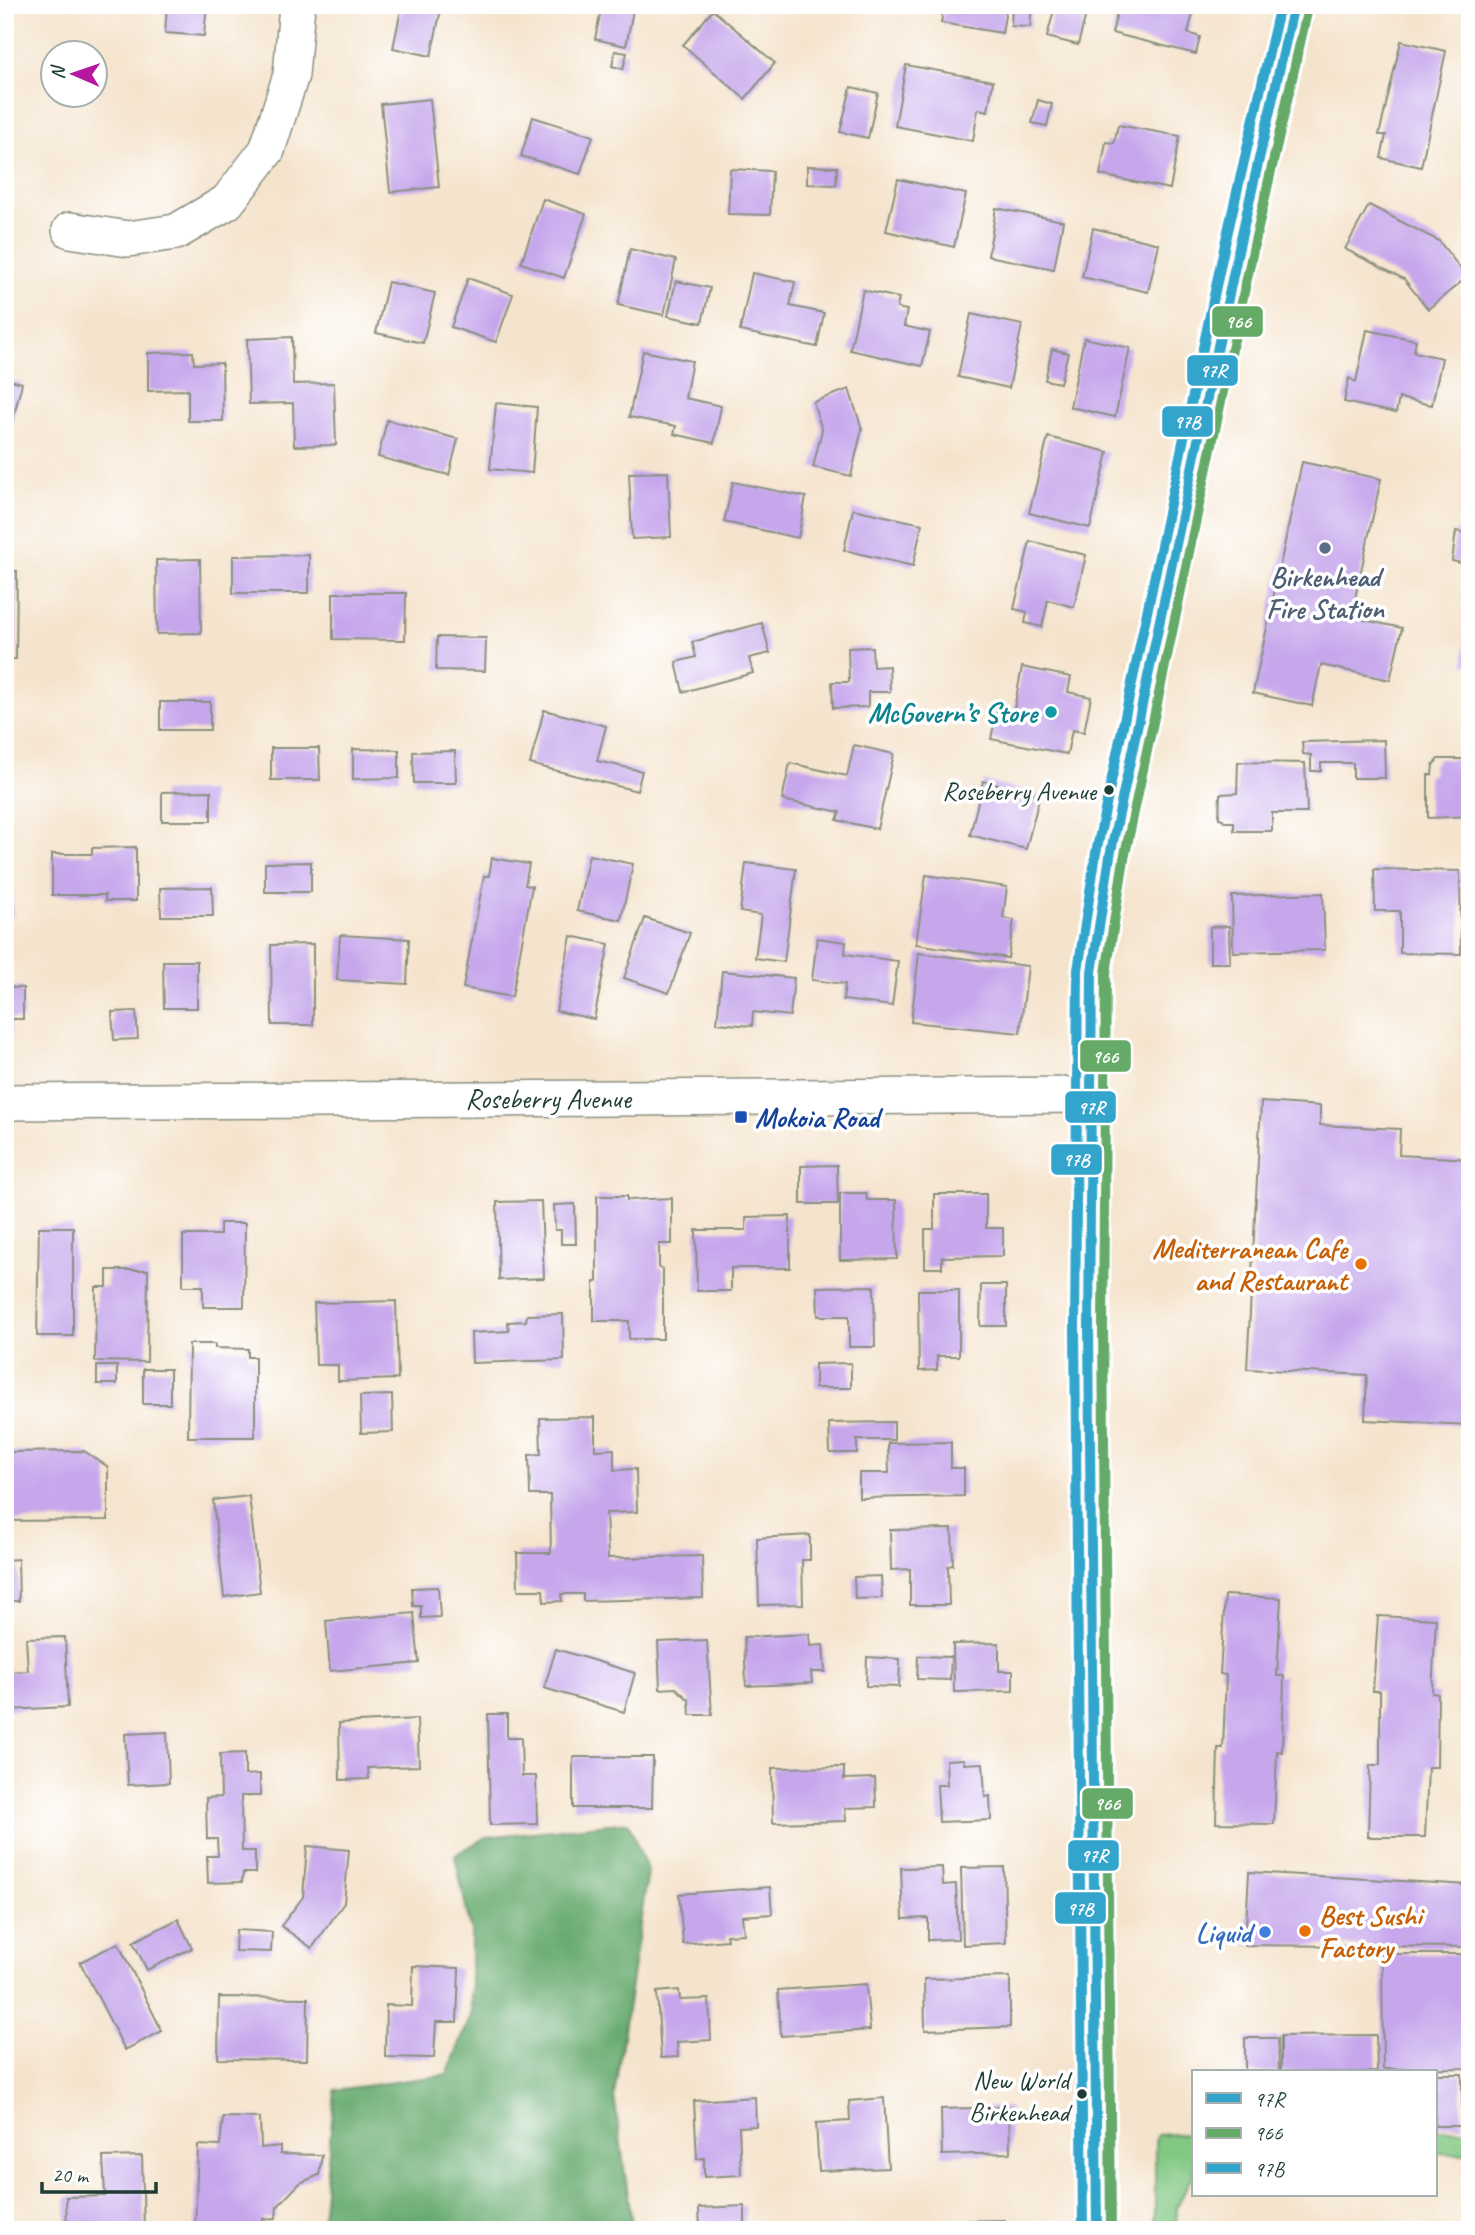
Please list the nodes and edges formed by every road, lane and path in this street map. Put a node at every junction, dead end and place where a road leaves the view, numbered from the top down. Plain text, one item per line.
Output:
1 (297, 5) edge
2 (1294, 5) edge
3 (70, 230) dead end
4 (1090, 1096) junction
5 (5, 1102) edge
6 (1097, 2230) edge

1 - 3 street
2 - 4 main road
4 - 5 street, Roseberry Avenue
4 - 6 main road

